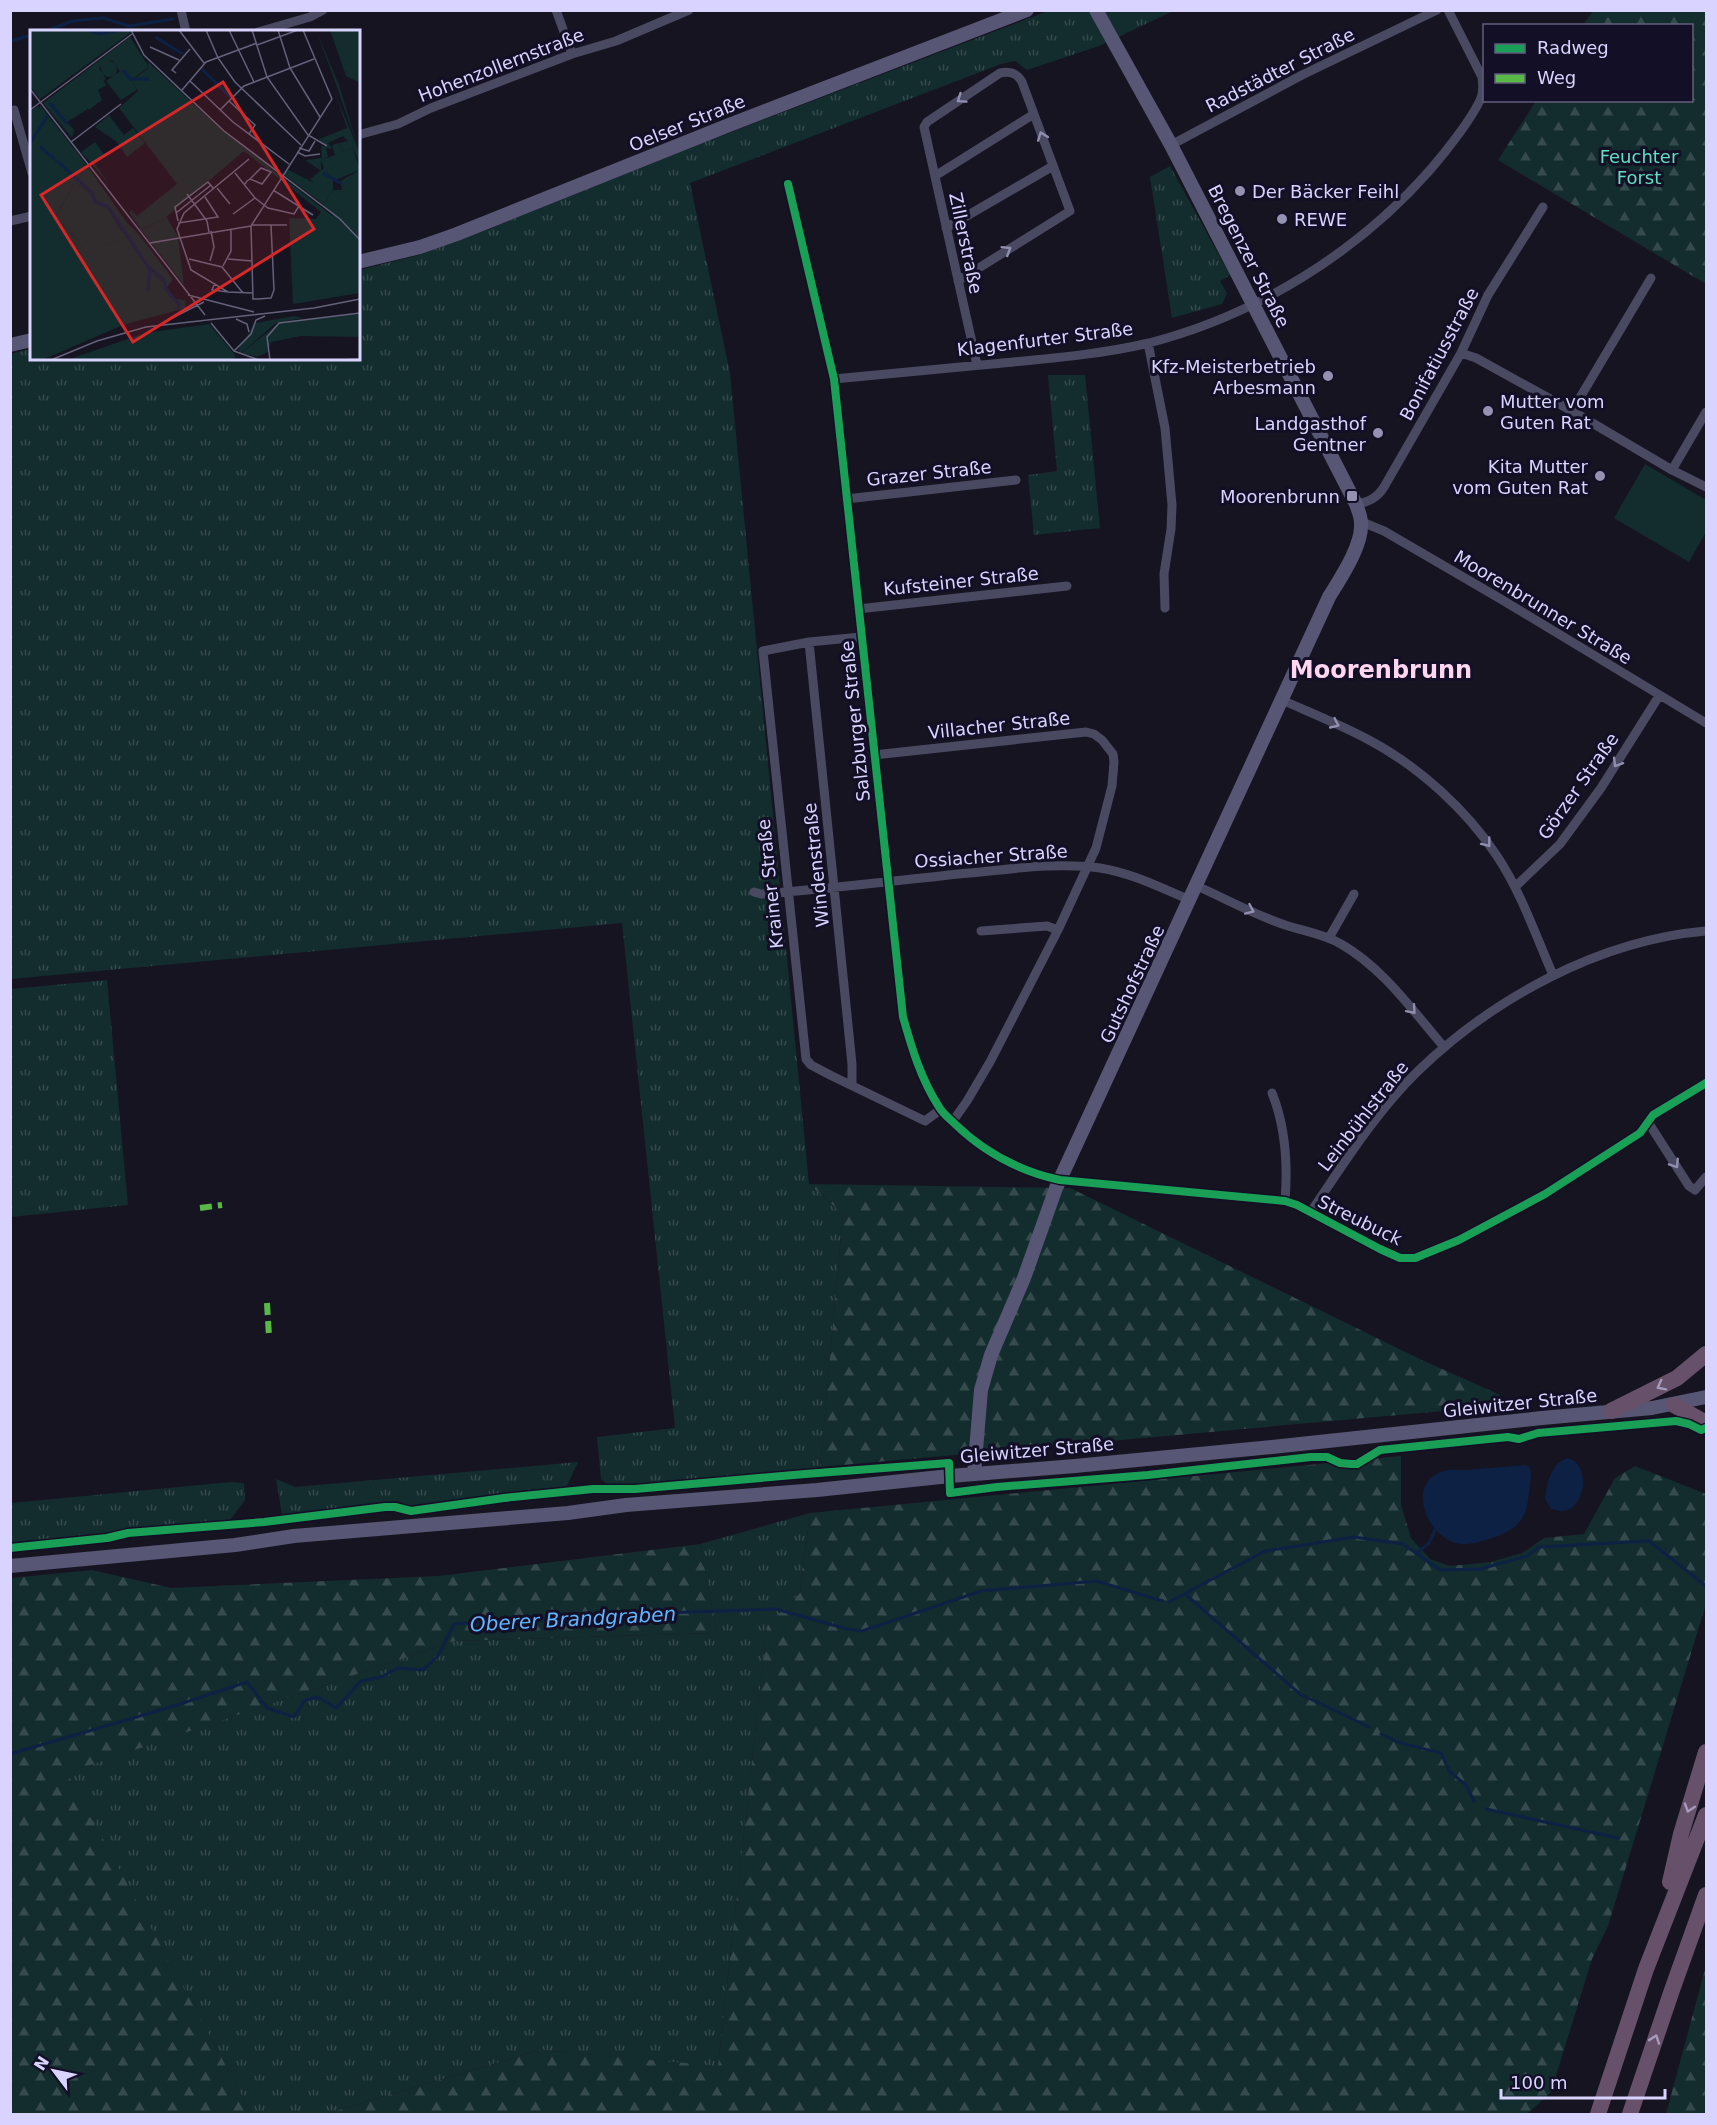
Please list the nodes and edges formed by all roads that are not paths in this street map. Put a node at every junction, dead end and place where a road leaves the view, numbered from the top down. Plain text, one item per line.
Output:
1 (181, 10) edge
2 (323, 10) edge
3 (556, 10) edge
4 (689, 10) edge
5 (1027, 10) edge
6 (1096, 10) edge
7 (1437, 10) edge
8 (1448, 10) edge
9 (186, 30) edge
10 (264, 30) edge
11 (572, 54) junction
12 (10, 111) edge
13 (1034, 114) junction
14 (360, 134) edge
15 (1171, 145) junction
16 (30, 166) edge
17 (1053, 166) junction
18 (935, 176) junction
19 (788, 184) dead end
20 (1543, 207) dead end
21 (30, 216) edge
22 (10, 221) edge
23 (946, 228) junction
24 (360, 262) edge
25 (1651, 278) dead end
26 (958, 281) junction
27 (1253, 304) junction
28 (30, 340) edge
29 (1148, 343) junction
30 (10, 345) edge
31 (1461, 353) junction
32 (977, 365) junction
33 (834, 379) junction
34 (1572, 411) junction
35 (1707, 412) edge
36 (1672, 470) junction
37 (1016, 480) dead end
38 (1707, 487) edge
39 (846, 499) junction
40 (1356, 504) junction
41 (1362, 522) junction
42 (1067, 586) dead end
43 (1165, 608) dead end
44 (858, 609) junction
45 (861, 637) junction
46 (808, 642) junction
47 (1659, 696) junction
48 (1282, 700) junction
49 (1707, 723) edge
50 (874, 755) junction
51 (1088, 867) junction
52 (888, 881) junction
53 (1197, 886) junction
54 (1515, 887) junction
55 (835, 888) junction
56 (754, 892) dead end
57 (787, 892) junction
58 (1354, 894) dead end
59 (1190, 900) junction
60 (1058, 930) junction
61 (981, 931) dead end
62 (1707, 931) edge
63 (1329, 938) junction
64 (1553, 975) junction
65 (1444, 1047) junction
66 (1707, 1083) edge
67 (852, 1084) junction
68 (1272, 1093) dead end
69 (940, 1110) junction
70 (952, 1122) junction
71 (1648, 1122) junction
72 (1707, 1177) edge
73 (1060, 1180) junction
74 (1285, 1201) junction
75 (1310, 1213) junction
76 (1707, 1354) edge
77 (1707, 1397) edge
78 (1674, 1405) junction
79 (1611, 1411) junction
80 (1707, 1423) edge
81 (974, 1474) junction
82 (10, 1566) edge
83 (1707, 1752) edge
84 (1707, 1815) edge
85 (1707, 1895) edge
86 (1659, 1936) junction
87 (1598, 2115) edge
88 (1630, 2115) edge

1 - 9 street
2 - 10 street
3 - 11 street
4 - 11 street, Hohenzollernstraße
5 - 24 main road, Oelser Straße
6 - 15 main road, Bregenzer Straße
7 - 15 street, Radstädter Straße
8 - 27 street, Klagenfurter Straße
11 - 14 street, Hohenzollernstraße
12 - 16 street
17 -> 13 street
13 - 18 street
13 -> 18 street, Zillerstraße
15 - 27 main road, Bregenzer Straße
17 - 23 street
26 -> 17 street
18 - 23 street, Zillerstraße
19 - 33 street, Salzburger Straße
20 - 31 street, Bonifatiusstraße
21 - 22 street
23 - 26 street, Zillerstraße
25 - 34 street
26 - 32 street, Zillerstraße
27 - 29 street, Klagenfurter Straße
27 - 40 main road, Bregenzer Straße
28 - 30 main road
29 - 32 street, Klagenfurter Straße
29 - 43 street
31 - 34 street
31 - 40 street, Bonifatiusstraße
32 - 33 street, Klagenfurter Straße
33 - 39 street, Salzburger Straße
34 - 36 street
35 - 36 street
36 - 38 street
37 - 39 street, Grazer Straße
39 - 44 street, Salzburger Straße
40 - 41 main road, Bregenzer Straße
41 - 47 street, Moorenbrunner Straße
41 - 48 main road, Gutshofstraße
42 - 44 street, Kufsteiner Straße
44 - 45 street, Salzburger Straße
45 - 46 street, Krainer Straße
45 - 50 street, Salzburger Straße
46 - 55 street, Windenstraße
46 - 57 street, Krainer Straße
47 - 49 street, Moorenbrunner Straße
47 -> 54 street, Görzer Straße
48 - 53 main road, Gutshofstraße
48 -> 54 street
50 - 51 street, Villacher Straße
50 - 52 street, Salzburger Straße
51 - 52 street, Ossiacher Straße
51 - 59 street, Ossiacher Straße
51 - 60 street, Villacher Straße
52 - 55 street, Ossiacher Straße
52 - 69 street, Salzburger Straße
53 - 59 main road, Gutshofstraße
53 -> 63 street
54 - 64 street
55 - 57 street, Ossiacher Straße
55 - 67 street, Windenstraße
56 - 57 street, Ossiacher Straße
57 - 67 street, Krainer Straße
58 - 63 street
59 - 73 main road, Gutshofstraße
60 - 61 street
60 - 70 street, Villacher Straße
62 - 64 street, Leinbühlstraße
63 -> 65 street
64 - 65 street, Leinbühlstraße
65 - 75 street, Leinbühlstraße
66 - 71 street, Streubuck
67 - 69 street, Krainer Straße
68 - 74 street
69 - 70 street, Salzburger Straße
70 - 73 street, Salzburger Straße
71 -> 72 street
71 - 75 street, Streubuck
73 - 74 street, Streubuck
73 - 81 main road, Gutshofstraße
74 - 75 street, Streubuck
76 -> 79 highway
77 - 78 main road, Gleiwitzer Straße
78 - 79 main road, Gleiwitzer Straße
78 - 80 highway
79 - 81 main road, Gleiwitzer Straße
81 - 82 main road, Gleiwitzer Straße
83 -> 86 highway
84 - 86 highway
88 -> 85 highway
86 - 87 highway

